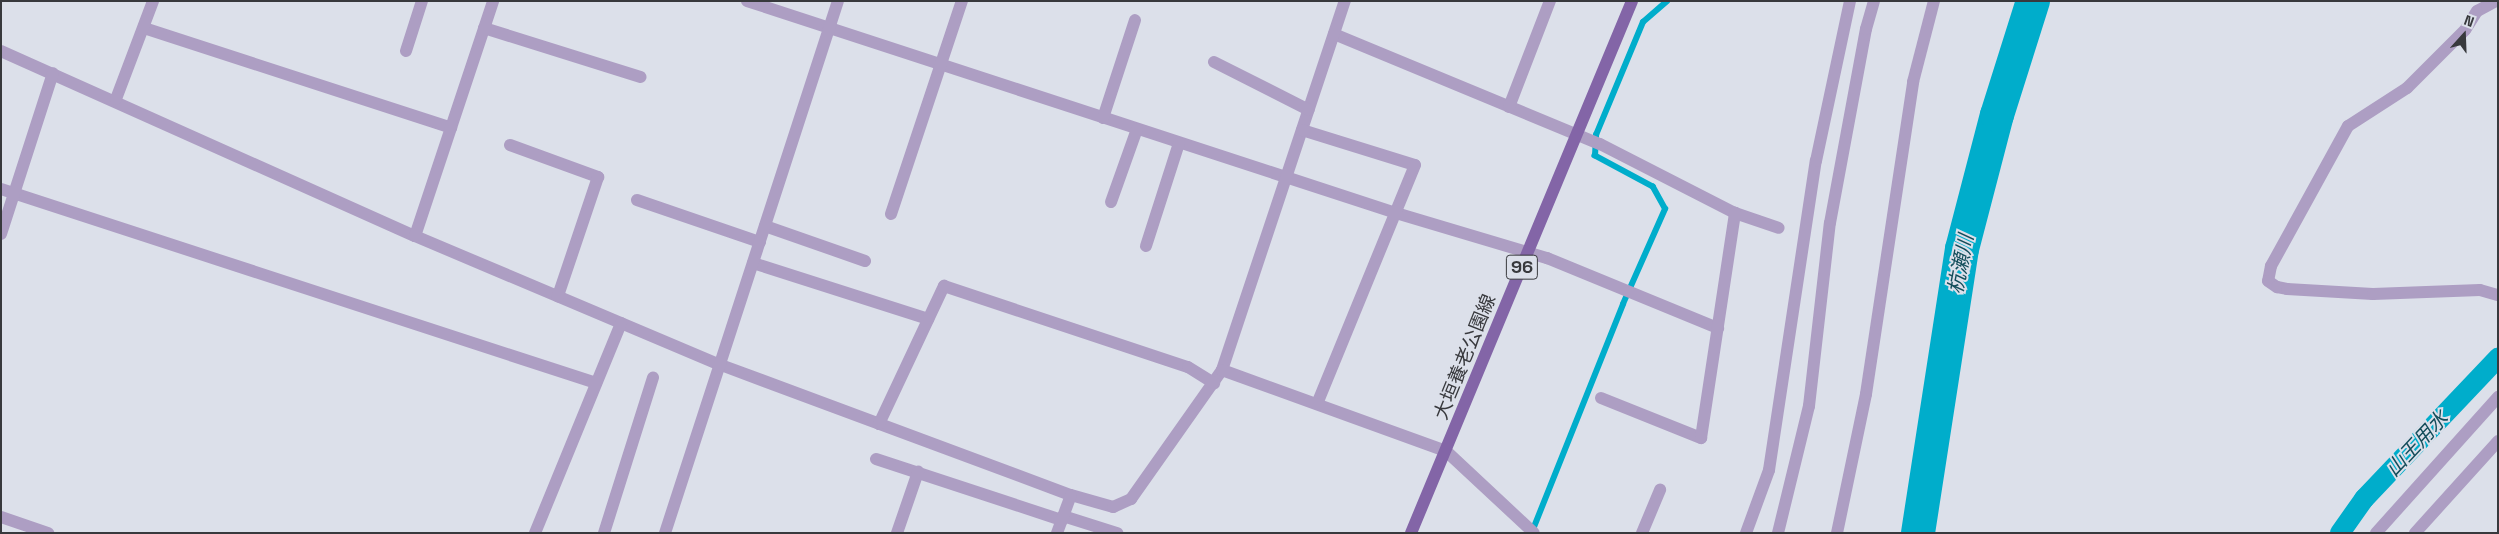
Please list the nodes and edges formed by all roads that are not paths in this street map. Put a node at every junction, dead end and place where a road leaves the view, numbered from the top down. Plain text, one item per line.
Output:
1 (153, 1) edge
2 (422, 1) edge
3 (493, 1) edge
4 (747, 1) edge
5 (838, 1) edge
6 (962, 1) edge
7 (1345, 1) edge
8 (1550, 1) edge
9 (1850, 1) edge
10 (1874, 1) edge
11 (1934, 1) edge
12 (2496, 1) edge
13 (1631, 2) edge
14 (1134, 20) dead end
15 (144, 28) junction
16 (484, 28) junction
17 (828, 29) junction
18 (1334, 34) junction
19 (1, 51) edge
20 (406, 51) dead end
21 (1214, 62) dead end
22 (939, 66) junction
23 (53, 73) junction
24 (640, 77) dead end
25 (116, 99) junction
26 (1509, 107) junction
27 (1309, 110) junction
28 (1103, 118) junction
29 (451, 128) junction
30 (1137, 129) junction
31 (1302, 130) junction
32 (1577, 135) junction
33 (1179, 142) junction
34 (510, 145) dead end
35 (1286, 177) junction
36 (1, 189) edge
37 (16, 193) junction
38 (637, 200) dead end
39 (1111, 202) dead end
40 (1396, 213) junction
41 (1735, 213) junction
42 (891, 214) dead end
43 (766, 226) junction
44 (1779, 228) dead end
45 (1, 234) edge
46 (415, 236) junction
47 (760, 242) junction
48 (1146, 246) dead end
49 (1528, 254) junction
50 (865, 261) dead end
51 (753, 263) junction
52 (558, 296) junction
53 (2498, 296) edge
54 (928, 318) junction
55 (621, 323) junction
56 (1718, 328) junction
57 (721, 365) junction
58 (1222, 370) junction
59 (653, 378) dead end
60 (596, 383) junction
61 (1214, 383) junction
62 (2498, 397) edge
63 (1601, 398) dead end
64 (1317, 404) junction
65 (879, 424) junction
66 (2498, 441) edge
67 (1446, 451) junction
68 (876, 458) dead end
69 (918, 472) junction
70 (1660, 490) dead end
71 (1071, 495) junction
72 (1, 517) edge
73 (1062, 518) junction
74 (2418, 532) edge
75 (48, 533) edge
76 (535, 533) edge
77 (604, 533) edge
78 (665, 533) edge
79 (897, 533) edge
80 (1057, 533) edge
81 (1117, 533) edge
82 (1412, 533) edge
83 (1534, 533) edge
84 (1642, 533) edge
85 (1746, 533) edge
86 (1778, 533) edge
87 (1837, 533) edge
88 (2376, 533) edge

1 - 15 street
2 - 20 street
3 - 16 street
4 - 17 street
5 - 17 street
6 - 22 street
7 - 18 street
8 - 26 street
9 - 85 street
10 - 86 street
11 - 87 street
12 - 53 street
13 - 32 main road, 大垣養老公園線 / 96
14 - 28 street
15 - 25 street
15 - 29 street
16 - 24 street
16 - 29 street
17 - 22 street
17 - 43 street
18 - 26 street
18 - 27 street
19 - 23 street
21 - 27 street
22 - 28 street
22 - 42 street
23 - 25 street
23 - 37 street
25 - 46 street
26 - 32 street
27 - 31 street
28 - 30 street
29 - 46 street
30 - 33 street
30 - 39 street
31 - 35 street
31 - 40 street
32 - 41 street
32 - 49 main road, 大垣養老公園線 / 96
33 - 35 street
33 - 48 street
34 - 52 street
35 - 40 street
35 - 58 street
36 - 37 street
37 - 45 street
37 - 60 street
38 - 47 street
40 - 49 street
40 - 64 street
41 - 44 street
41 - 56 street
43 - 47 street
43 - 50 street
46 - 52 street
47 - 51 street
49 - 56 street
49 - 67 main road, 大垣養老公園線 / 96
51 - 54 street
51 - 57 street
52 - 55 street
54 - 61 street
54 - 65 street
55 - 57 street
55 - 60 street
56 - 63 street
57 - 65 street
57 - 78 street
58 - 61 street
58 - 64 street
59 - 77 street
60 - 76 street
61 - 71 street
62 - 88 street
64 - 67 street
65 - 71 street
66 - 74 street
67 - 82 main road, 大垣養老公園線 / 96
67 - 83 street
68 - 69 street
69 - 73 street
69 - 79 street
70 - 84 street
71 - 73 street
72 - 75 street
73 - 80 street
73 - 81 street

